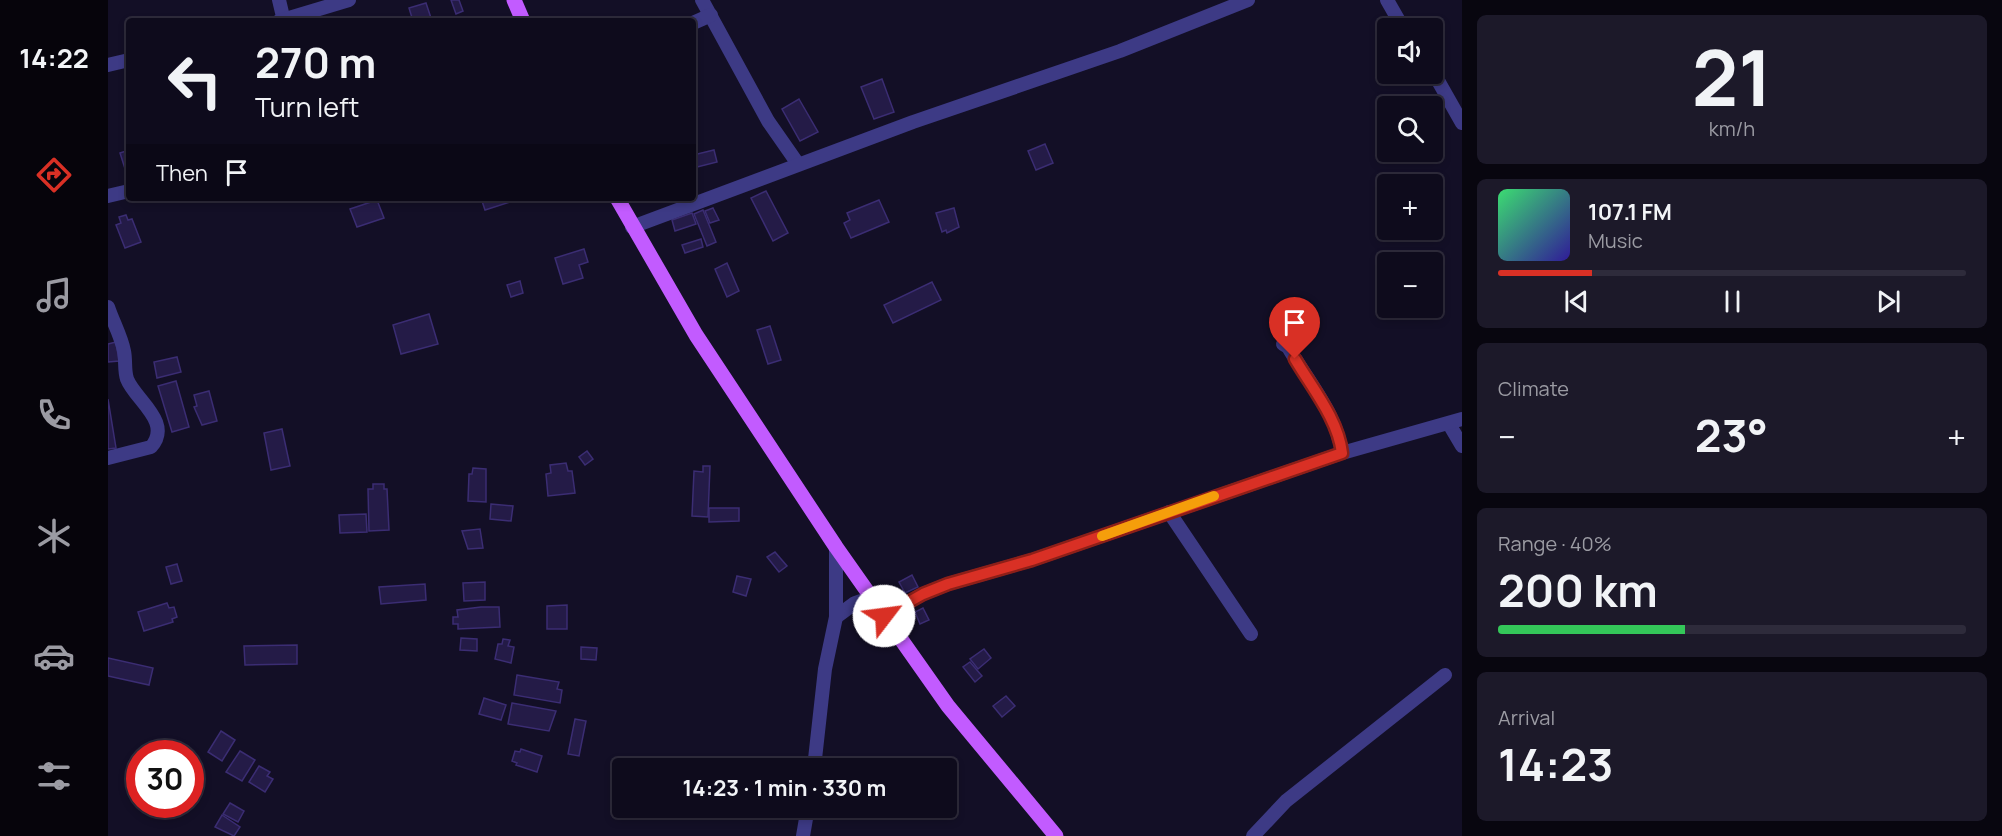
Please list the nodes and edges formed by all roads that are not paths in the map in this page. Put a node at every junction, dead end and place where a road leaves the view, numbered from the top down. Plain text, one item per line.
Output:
1 (279, 0) edge
2 (349, 0) edge
3 (514, 0) edge
4 (702, 0) edge
5 (1248, 0) edge
6 (1387, 0) edge
7 (711, 15) junction
8 (282, 18) edge
9 (292, 18) edge
10 (522, 18) edge
11 (1398, 18) edge
12 (696, 22) edge
13 (126, 61) edge
14 (108, 65) edge
15 (1440, 84) edge
16 (1462, 123) edge
17 (798, 164) junction
18 (126, 192) edge
19 (108, 196) edge
20 (619, 201) edge
21 (632, 227) junction
22 (109, 312) edge
23 (1283, 344) dead end
24 (1455, 422) edge
25 (1462, 446) edge
26 (1342, 453) junction
27 (108, 458) edge
28 (1169, 512) junction
29 (836, 547) junction
30 (872, 597) junction
31 (884, 616) junction
32 (836, 617) junction
33 (1251, 634) dead end
34 (1445, 675) dead end
35 (815, 758) edge
36 (806, 818) edge
37 (803, 836) edge
38 (1056, 836) edge
39 (1253, 836) edge

1 - 8 street
2 - 9 street
3 - 10 main road
4 - 7 street
5 - 17 street
6 - 11 street
7 - 12 street
7 - 17 street
13 - 14 street
15 - 16 street
17 - 21 street
18 - 19 street
20 - 21 main road
21 - 29 main road
22 - 27 street
23 - 26 street
24 - 25 street
24 - 26 street
26 - 28 street
28 - 31 street
28 - 33 street
29 - 30 main road
29 - 32 street
30 - 31 main road
30 - 32 street
31 - 38 main road
32 - 35 street
34 - 39 street
36 - 37 street

